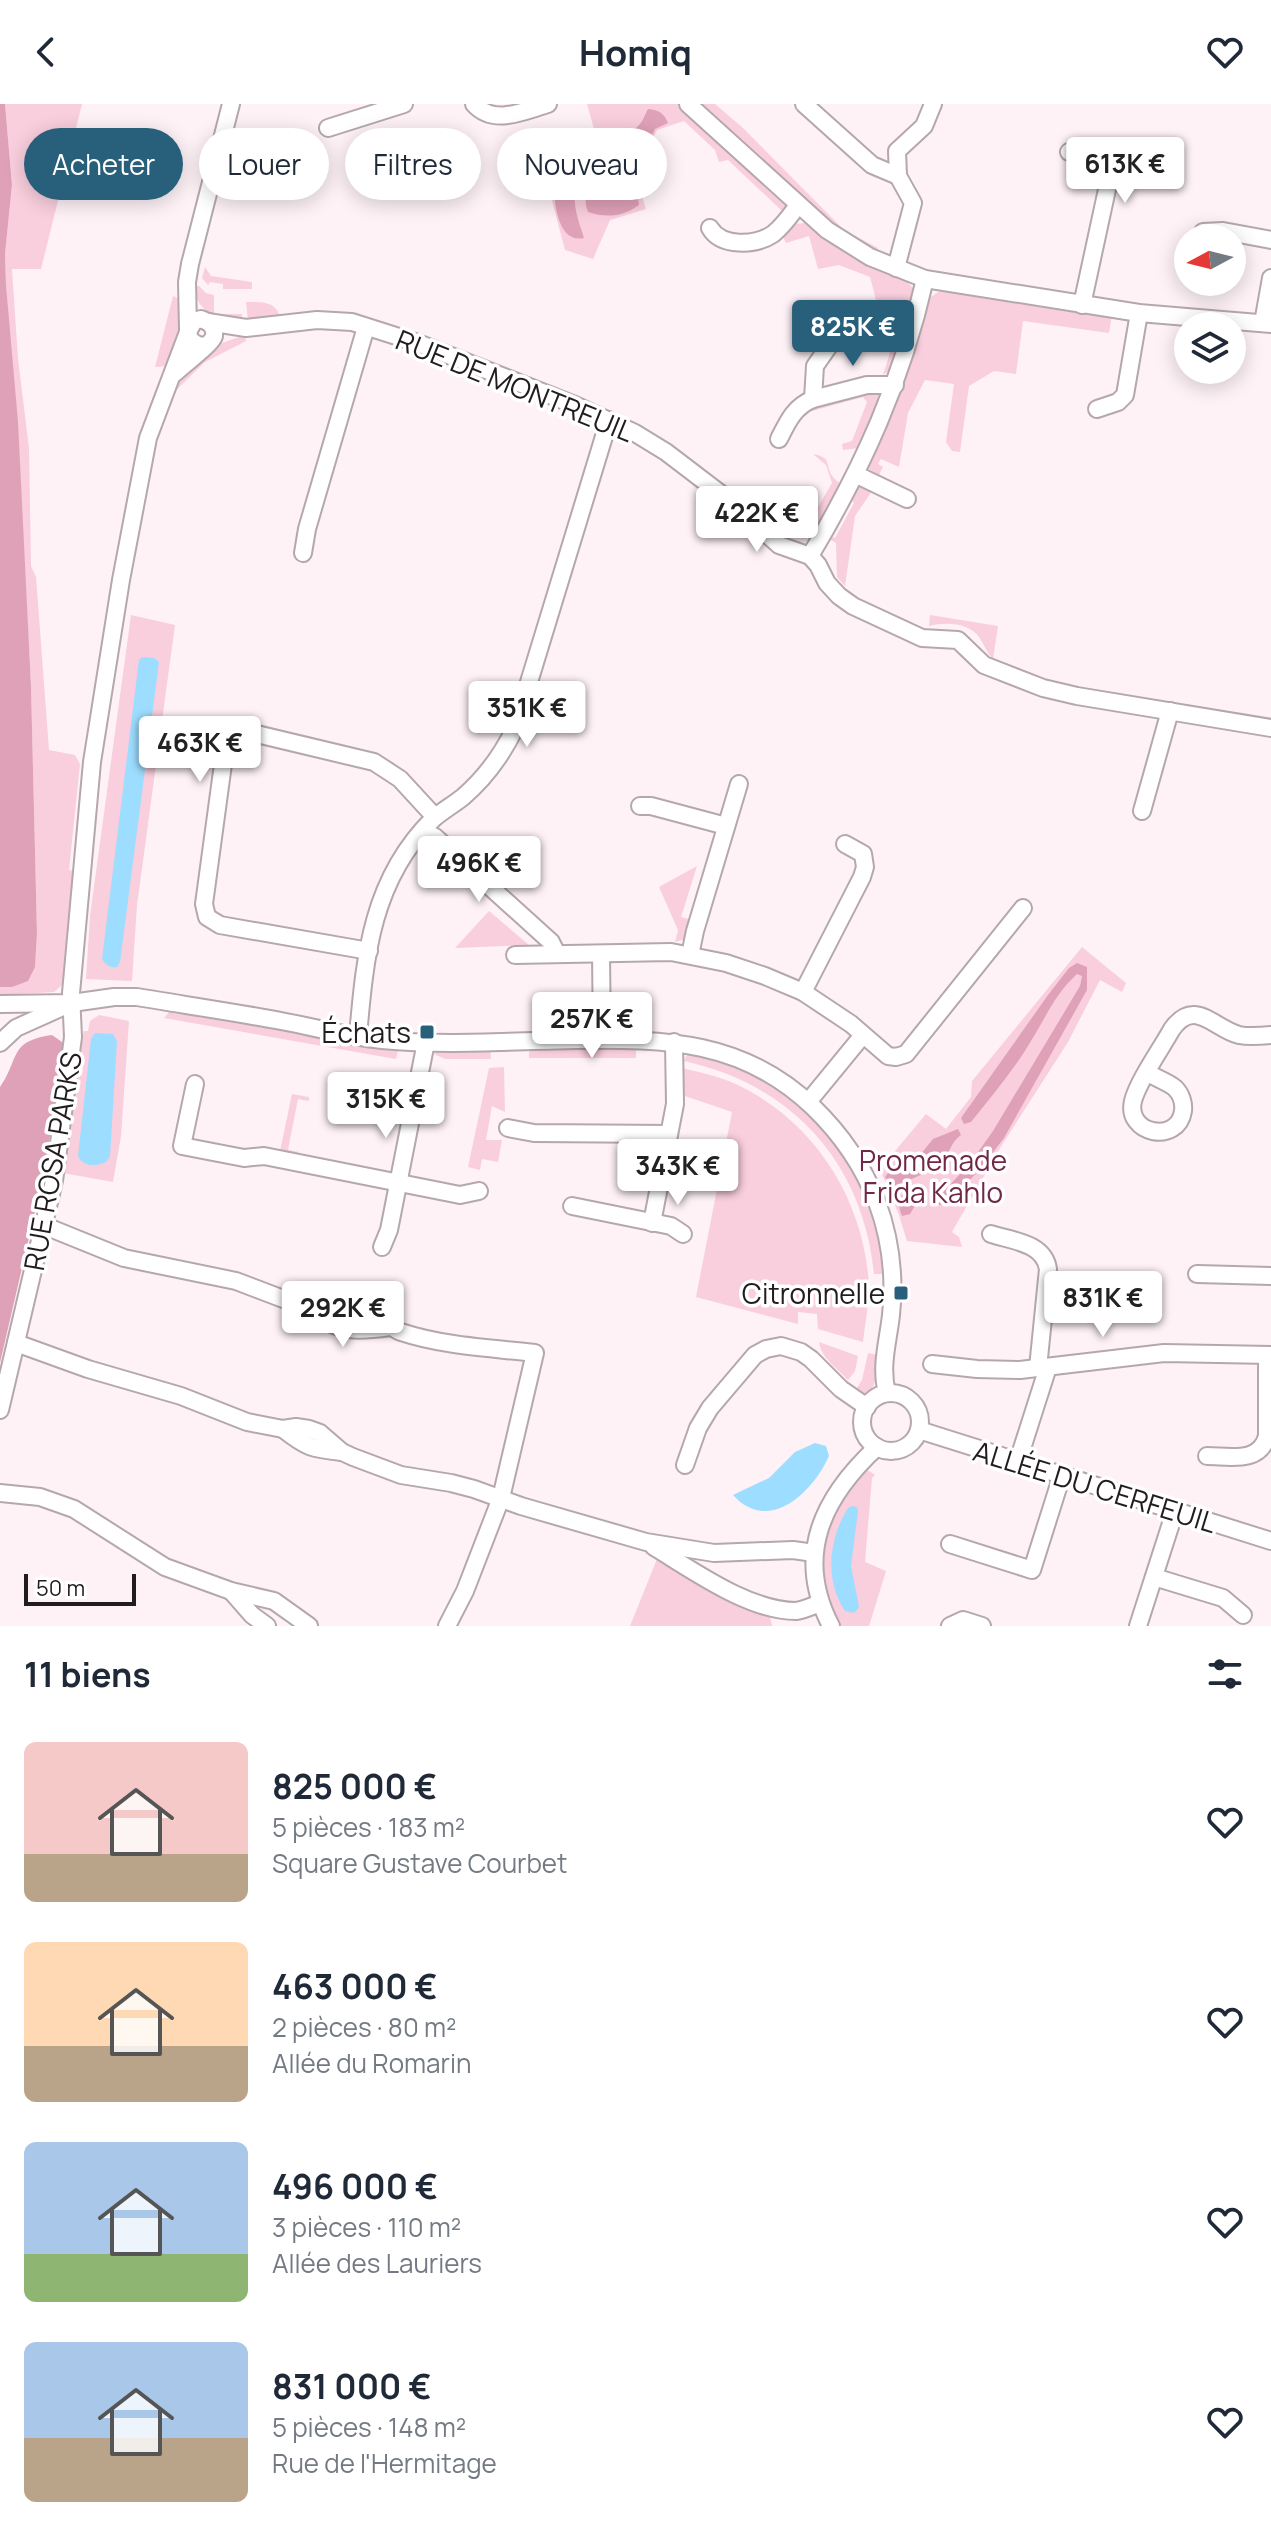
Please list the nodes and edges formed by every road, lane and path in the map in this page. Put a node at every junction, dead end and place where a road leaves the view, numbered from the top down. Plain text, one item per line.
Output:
1 (231, 104) edge
2 (404, 104) edge
3 (474, 104) edge
4 (548, 104) edge
5 (688, 104) edge
6 (804, 104) edge
7 (933, 104) edge
8 (328, 128) dead end
9 (1069, 152) dead end
10 (898, 176) junction
11 (798, 205) junction
12 (710, 228) dead end
13 (1246, 235) edge
14 (1271, 240) edge
15 (896, 268) junction
16 (1271, 278) edge
17 (925, 279) junction
18 (187, 293) junction
19 (1082, 305) junction
20 (1139, 313) junction
21 (208, 321) junction
22 (1267, 324) edge
23 (366, 327) junction
24 (246, 328) junction
25 (188, 330) junction
26 (208, 344) junction
27 (829, 346) dead end
28 (171, 376) junction
29 (895, 385) junction
30 (813, 399) junction
31 (1097, 409) dead end
32 (609, 420) junction
33 (779, 439) dead end
34 (857, 475) junction
35 (907, 499) dead end
36 (303, 553) dead end
37 (810, 556) junction
38 (1170, 711) junction
39 (1271, 728) edge
40 (739, 784) dead end
41 (640, 806) dead end
42 (1142, 811) dead end
43 (435, 817) junction
44 (726, 826) junction
45 (423, 831) junction
46 (845, 844) dead end
47 (1023, 908) dead end
48 (369, 951) junction
49 (557, 954) junction
50 (601, 954) junction
51 (515, 955) dead end
52 (690, 955) junction
53 (803, 992) junction
54 (72, 1003) junction
55 (0, 1004) edge
56 (863, 1035) junction
57 (1271, 1035) edge
58 (358, 1036) junction
59 (602, 1040) junction
60 (426, 1042) junction
61 (674, 1042) junction
62 (0, 1043) edge
63 (1148, 1073) dead end
64 (195, 1084) dead end
65 (808, 1102) junction
66 (508, 1128) dead end
67 (669, 1134) junction
68 (398, 1183) junction
69 (479, 1191) dead end
70 (572, 1206) dead end
71 (652, 1223) junction
72 (45, 1226) junction
73 (683, 1234) dead end
74 (991, 1234) dead end
75 (382, 1247) dead end
76 (1197, 1274) dead end
77 (1271, 1276) edge
78 (16, 1343) junction
79 (1269, 1355) edge
80 (932, 1364) dead end
81 (1043, 1368) junction
82 (887, 1393) junction
83 (867, 1407) junction
84 (0, 1410) edge
85 (919, 1430) junction
86 (877, 1447) junction
87 (1207, 1456) dead end
88 (1018, 1461) junction
89 (685, 1465) dead end
90 (1062, 1475) junction
91 (0, 1493) edge
92 (501, 1498) junction
93 (1175, 1511) junction
94 (1271, 1541) edge
95 (646, 1542) junction
96 (950, 1544) dead end
97 (814, 1553) junction
98 (1154, 1577) junction
99 (231, 1591) junction
100 (820, 1603) junction
101 (1243, 1615) dead end
102 (267, 1626) edge
103 (309, 1626) edge
104 (447, 1626) edge
105 (831, 1626) edge
106 (950, 1626) edge
107 (982, 1626) edge
108 (1138, 1626) edge

1 - 18 street
2 - 8 street
3 - 4 street
5 - 11 street
6 - 10 street
7 - 10 street
9 - 19 street
10 - 15 street
11 - 12 street
11 - 15 street
13 - 14 street
15 - 17 street
16 - 22 street
17 - 19 street
17 - 29 street
18 - 21 street
18 - 25 street
19 - 20 street
20 - 22 street
20 - 31 street
21 - 24 street, RUE DE MONTREUIL
21 - 25 street
21 - 26 street
23 - 24 street, RUE DE MONTREUIL
23 - 32 street, RUE DE MONTREUIL
23 - 36 street
24 - 26 street, RUE DE MONTREUIL
25 - 26 street
25 - 28 street, RUE ROSA PARKS
26 - 28 street, RUE DE MONTREUIL
27 - 30 street
28 - 54 street, RUE ROSA PARKS
29 - 30 street
29 - 34 street
30 - 33 street
32 - 37 street, RUE DE MONTREUIL
32 - 43 street
34 - 35 street
34 - 37 street
37 - 38 street
38 - 39 street
38 - 42 street
40 - 44 street
41 - 44 street
43 - 45 street
43 - 48 street
44 - 52 street
45 - 48 street
45 - 49 street
46 - 53 street
47 - 56 street
48 - 58 street
49 - 50 street
49 - 51 street
50 - 52 street
50 - 59 street
52 - 53 street
53 - 56 street
54 - 55 street
54 - 58 street
54 - 62 street
54 - 72 street, RUE ROSA PARKS
56 - 65 street
57 - 63 street
58 - 60 street
59 - 60 street
59 - 61 street
60 - 68 street
61 - 65 street
61 - 67 street
64 - 68 street
65 - 82 street
66 - 67 street
67 - 71 street
68 - 69 street
68 - 75 street
70 - 71 street
71 - 73 street
72 - 78 street, RUE ROSA PARKS
72 - 92 street
74 - 81 street
76 - 77 street
78 - 84 street, RUE ROSA PARKS
78 - 92 street
79 - 81 street
79 - 87 street
80 - 81 street
81 - 88 street
82 - 83 street
82 - 85 street
83 - 86 street
83 - 89 street
85 - 86 street
85 - 88 street, ALLÉE DU CERFEUIL
86 - 97 street
88 - 90 street, ALLÉE DU CERFEUIL
90 - 93 street, ALLÉE DU CERFEUIL
90 - 96 street
91 - 99 street
92 - 95 street
92 - 104 street
93 - 94 street, ALLÉE DU CERFEUIL
93 - 98 street
95 - 97 street
95 - 100 street
97 - 100 street
98 - 101 street
98 - 108 street
99 - 102 street
99 - 103 street
100 - 105 street
106 - 107 street

